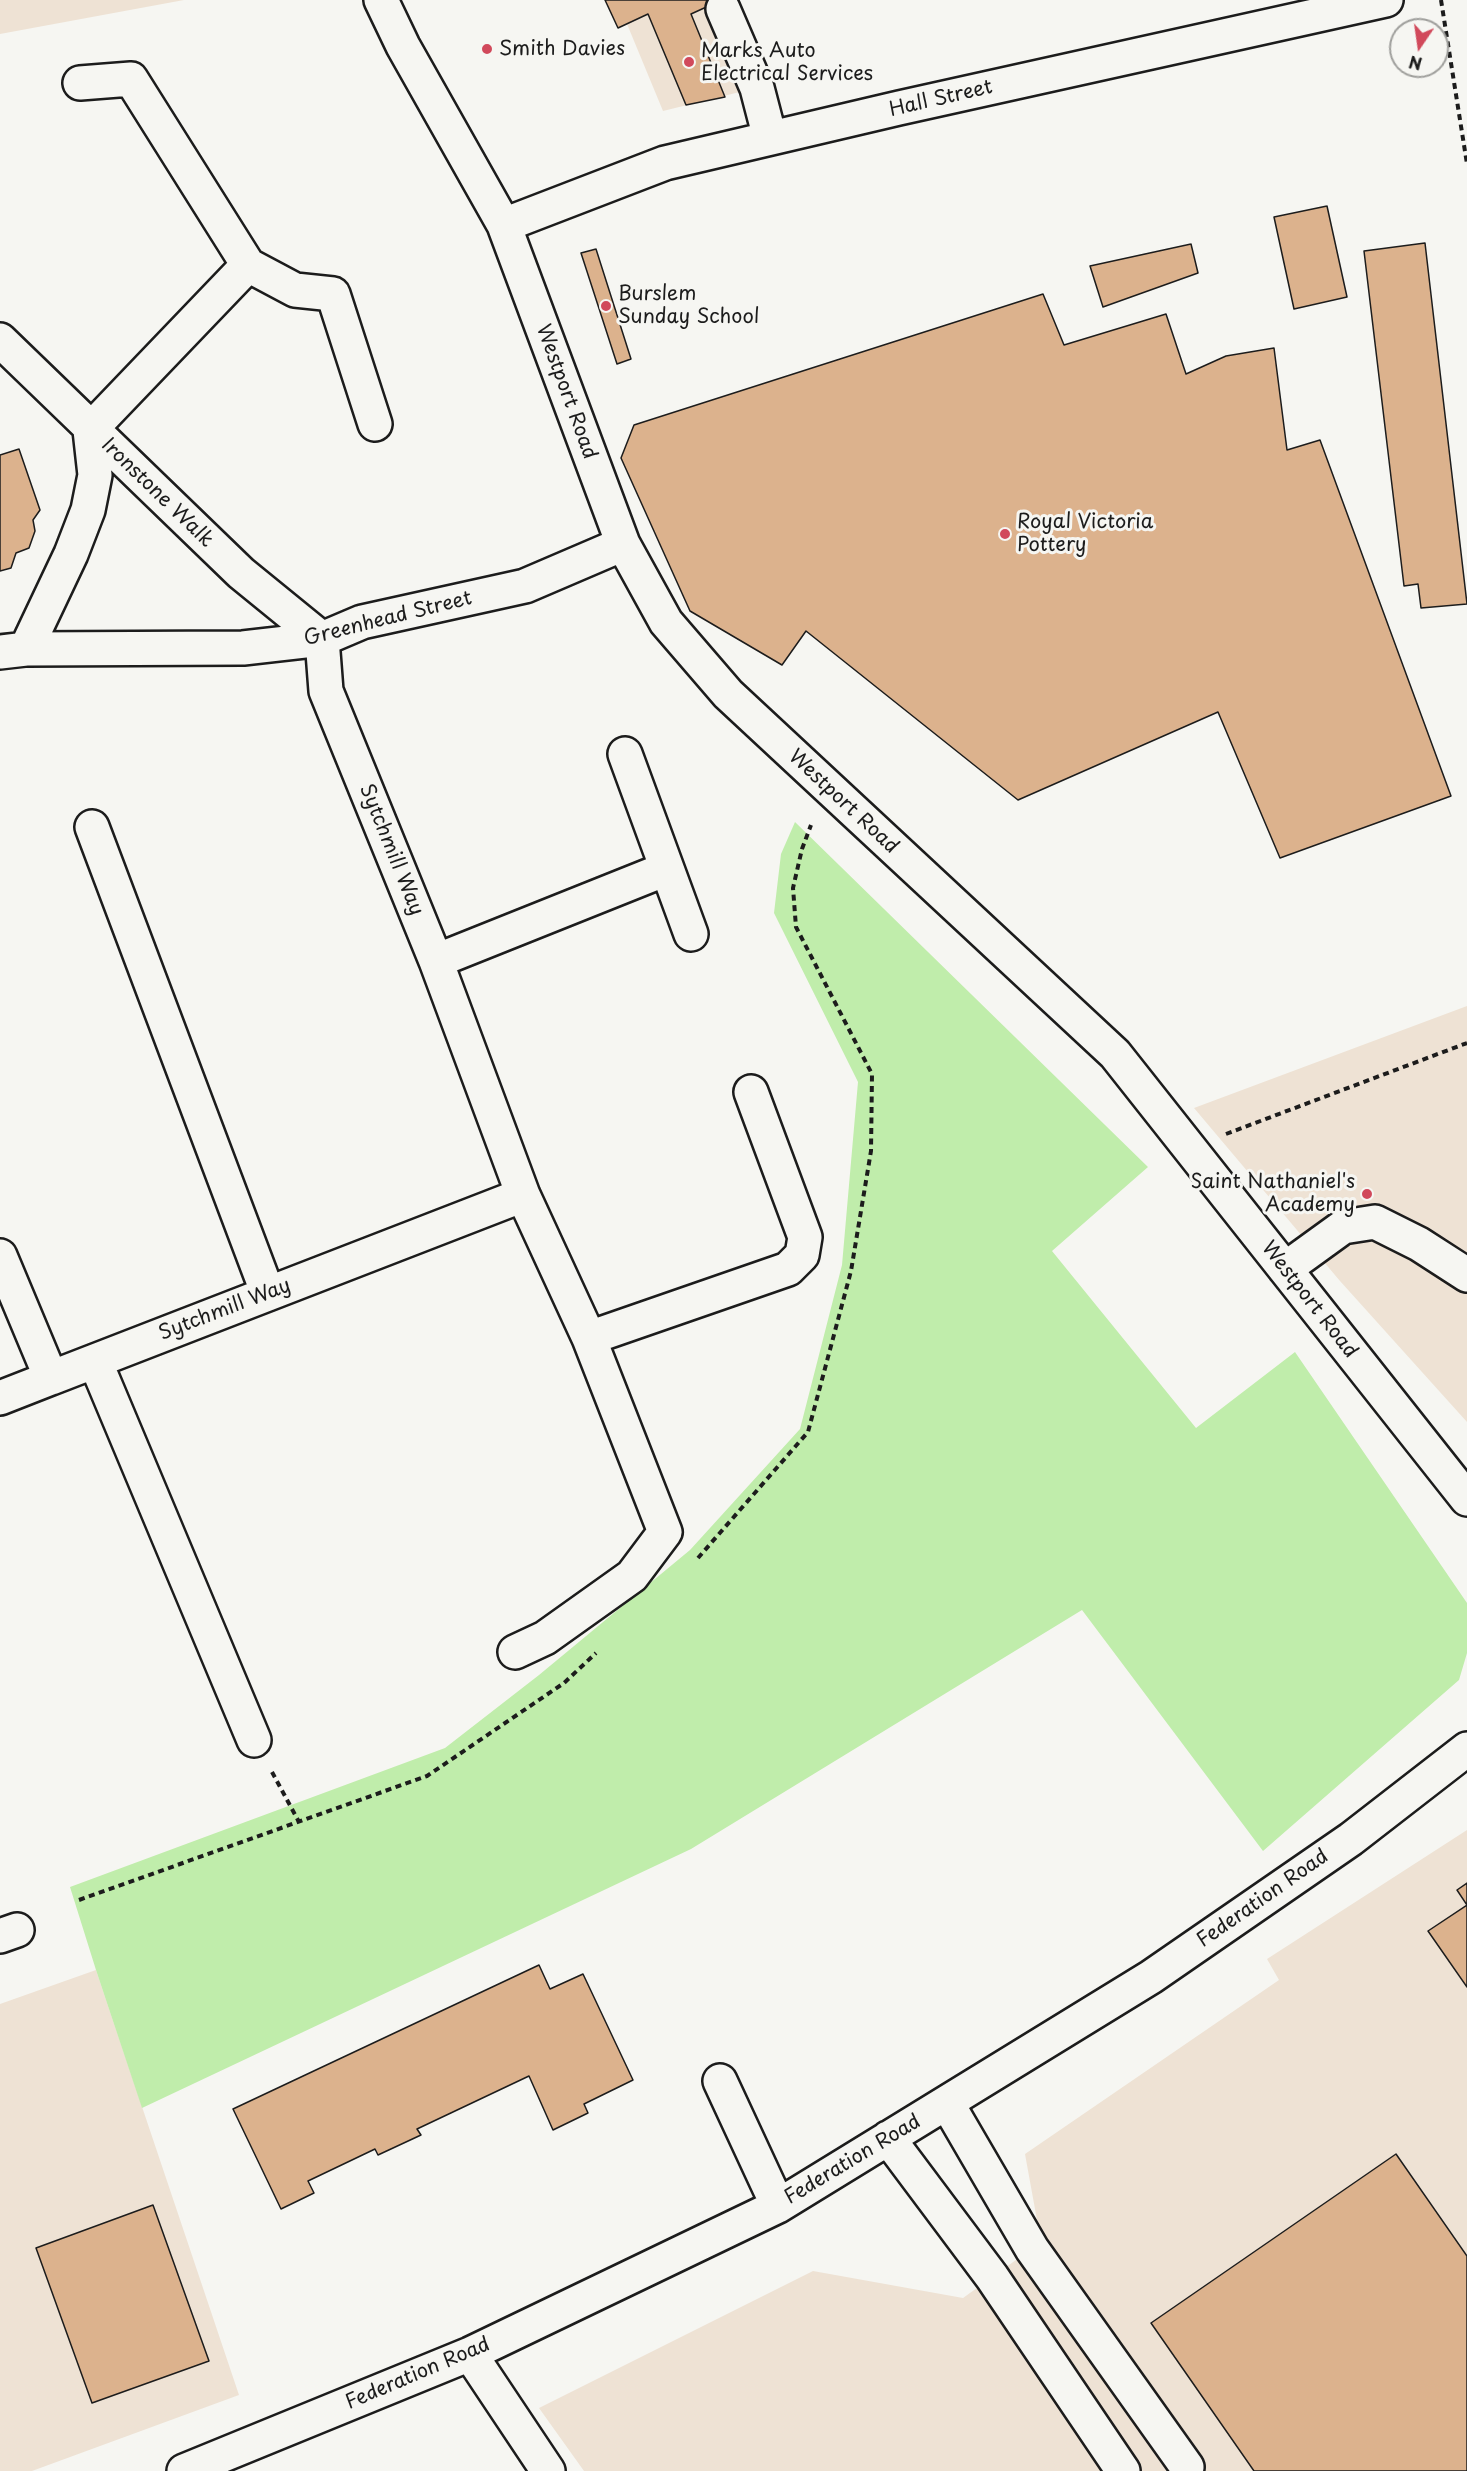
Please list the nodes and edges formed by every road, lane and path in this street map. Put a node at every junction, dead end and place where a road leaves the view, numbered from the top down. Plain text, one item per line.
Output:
1 (381, 0) edge
2 (1386, 0) edge
3 (1441, 0) edge
4 (723, 9) dead end
5 (1290, 10) edge
6 (80, 82) dead end
7 (770, 138) junction
8 (1467, 164) edge
9 (504, 225) junction
10 (248, 265) junction
11 (0, 340) edge
12 (375, 424) dead end
13 (90, 430) junction
14 (623, 544) junction
15 (322, 639) junction
16 (13, 650) edge
17 (626, 754) dead end
18 (92, 827) dead end
19 (666, 869) junction
20 (691, 934) dead end
21 (436, 961) junction
22 (1467, 1043) edge
23 (751, 1092) dead end
24 (1189, 1148) junction
25 (523, 1195) junction
26 (0, 1256) edge
27 (1285, 1269) junction
28 (1467, 1275) edge
29 (268, 1294) junction
30 (589, 1338) junction
31 (95, 1361) junction
32 (51, 1378) junction
33 (0, 1398) edge
34 (1467, 1499) edge
35 (516, 1652) dead end
36 (254, 1740) joint
37 (1467, 1749) edge
38 (299, 1822) dead end
39 (720, 2081) dead end
40 (947, 2103) junction
41 (888, 2138) junction
42 (778, 2206) junction
43 (470, 2354) junction
44 (1187, 2467) dead end
45 (184, 2471) edge
46 (548, 2471) edge
47 (1123, 2471) edge

1 - 9 street, Westport Road
2 - 5 street, Hall Street
3 - 8 path
4 - 7 street
5 - 7 street, Hall Street
6 - 10 street
7 - 9 street, Hall Street
9 - 14 street, Westport Road
10 - 12 street
10 - 13 street
11 - 13 street, Ironstone Walk
13 - 15 street, Ironstone Walk
13 - 16 street
14 - 15 street, Greenhead Street
14 - 24 street, Westport Road
15 - 16 street, Greenhead Street
15 - 21 street, Sytchmill Way
17 - 19 street
18 - 29 street
19 - 20 street
19 - 21 street
21 - 25 street, Sytchmill Way
22 - 24 path
23 - 30 street
24 - 27 street, Westport Road
25 - 29 street, Sytchmill Way
25 - 30 street, Sytchmill Way
26 - 32 street
27 - 28 street
27 - 34 street, Westport Road
29 - 31 street, Sytchmill Way
30 - 35 street, Sytchmill Way
31 - 32 street, Sytchmill Way
31 - 36 street
32 - 33 street, Sytchmill Way
36 - 38 path
37 - 40 street, Federation Road
39 - 42 street
40 - 41 street, Federation Road
40 - 44 street
41 - 42 street, Federation Road
41 - 47 street
42 - 43 street, Federation Road
43 - 45 street, Federation Road
43 - 46 street

